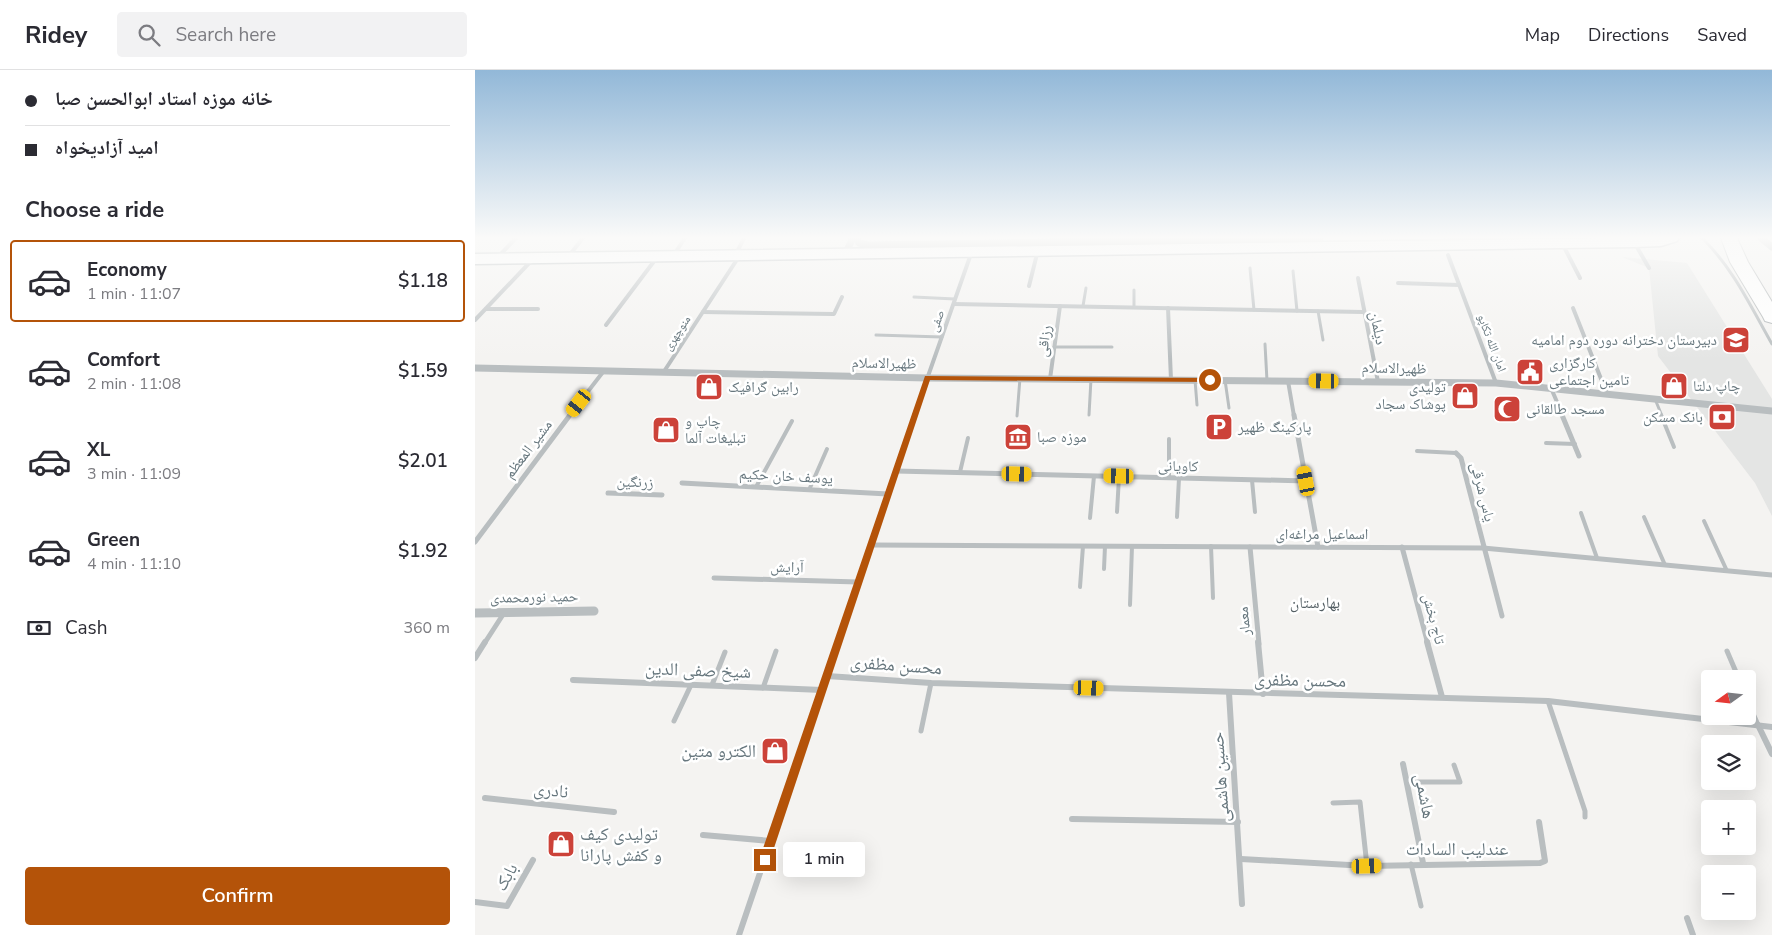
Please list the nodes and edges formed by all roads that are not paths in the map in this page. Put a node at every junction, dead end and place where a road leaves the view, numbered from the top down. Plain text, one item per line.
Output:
1 (515, 278) edge
2 (647, 278) edge
3 (724, 278) edge
4 (963, 278) edge
5 (1031, 278) edge
6 (1251, 278) edge
7 (1294, 278) edge
8 (1357, 278) dead end
9 (1457, 278) edge
10 (1734, 278) edge
11 (1749, 278) edge
12 (1398, 283) dead end
13 (1459, 285) junction
14 (1029, 286) dead end
15 (1087, 288) dead end
16 (1135, 290) dead end
17 (842, 297) dead end
18 (914, 297) dead end
19 (955, 301) junction
20 (1060, 306) junction
21 (1083, 306) junction
22 (1134, 307) junction
23 (1168, 308) junction
24 (1573, 308) dead end
25 (486, 309) junction
26 (538, 309) dead end
27 (1254, 310) junction
28 (1297, 311) junction
29 (1319, 311) junction
30 (703, 312) junction
31 (1363, 312) junction
32 (1772, 316) edge
33 (475, 320) edge
34 (606, 325) dead end
35 (876, 335) dead end
36 (942, 337) junction
37 (1323, 340) dead end
38 (1265, 344) dead end
39 (1772, 344) edge
40 (1054, 347) junction
41 (1112, 347) dead end
42 (475, 368) edge
43 (603, 372) junction
44 (663, 372) junction
45 (927, 378) junction
46 (1020, 378) junction
47 (1050, 379) junction
48 (1091, 379) junction
49 (1171, 380) junction
50 (1195, 380) junction
51 (1225, 380) junction
52 (1267, 380) junction
53 (1288, 381) junction
54 (1378, 382) junction
55 (1496, 383) junction
56 (1551, 388) junction
57 (1607, 394) junction
58 (1655, 399) junction
59 (1197, 405) dead end
60 (1229, 408) dead end
61 (1772, 411) edge
62 (1089, 415) dead end
63 (1017, 416) dead end
64 (792, 421) dead end
65 (968, 438) dead end
66 (1169, 439) dead end
67 (1546, 442) dead end
68 (1575, 444) junction
69 (1674, 447) dead end
70 (827, 449) dead end
71 (1417, 451) dead end
72 (1457, 453) joint
73 (1579, 456) dead end
74 (896, 471) junction
75 (960, 472) junction
76 (1094, 476) junction
77 (1119, 476) junction
78 (1169, 478) junction
79 (1179, 478) junction
80 (1253, 480) junction
81 (1306, 481) junction
82 (682, 483) dead end
83 (755, 487) junction
84 (809, 490) junction
85 (608, 493) dead end
86 (888, 494) junction
87 (662, 495) dead end
88 (1117, 512) dead end
89 (1255, 512) dead end
90 (1581, 514) dead end
91 (1177, 517) dead end
92 (1644, 517) dead end
93 (1089, 518) dead end
94 (1704, 521) dead end
95 (475, 542) edge
96 (871, 545) junction
97 (1083, 546) junction
98 (1105, 546) junction
99 (1132, 546) junction
100 (1211, 546) junction
101 (1250, 547) junction
102 (1318, 547) junction
103 (1402, 547) junction
104 (1483, 548) junction
105 (1597, 558) junction
106 (1665, 565) junction
107 (1104, 569) dead end
108 (1727, 571) junction
109 (1772, 575) edge
110 (715, 578) dead end
111 (858, 582) junction
112 (1080, 587) dead end
113 (1213, 598) dead end
114 (1131, 604) dead end
115 (594, 611) dead end
116 (475, 613) edge
117 (504, 613) junction
118 (1502, 616) dead end
119 (776, 651) dead end
120 (1727, 651) dead end
121 (725, 652) dead end
122 (475, 658) edge
123 (1735, 670) edge
124 (827, 676) junction
125 (573, 680) dead end
126 (931, 683) junction
127 (691, 685) junction
128 (712, 686) junction
129 (763, 688) junction
130 (822, 690) junction
131 (1229, 693) junction
132 (1263, 694) junction
133 (1442, 697) junction
134 (1548, 701) junction
135 (1756, 720) edge
136 (674, 721) dead end
137 (1758, 725) junction
138 (1772, 727) edge
139 (921, 731) dead end
140 (1772, 754) edge
141 (1403, 764) dead end
142 (1454, 765) dead end
143 (1407, 782) junction
144 (485, 798) dead end
145 (1333, 803) dead end
146 (614, 812) dead end
147 (1585, 817) dead end
148 (1071, 819) dead end
149 (1238, 822) junction
150 (1539, 822) dead end
151 (703, 835) dead end
152 (771, 841) junction
153 (1241, 859) junction
154 (533, 860) dead end
155 (1423, 863) junction
156 (1411, 864) junction
157 (1367, 866) junction
158 (475, 902) edge
159 (1242, 904) dead end
160 (1421, 906) dead end
161 (1687, 918) dead end
162 (739, 935) edge
163 (1693, 935) edge

1 - 25 street
2 - 34 street
3 - 30 street, منوچهری
4 - 19 street, صفی
5 - 14 street
6 - 27 lane
7 - 28 lane
8 - 31 street, دیلمان
9 - 13 street, امان الله تکاپو
10 - 39 lane
11 - 32 main road
12 - 13 street
13 - 55 street, امان الله تکاپو
15 - 21 lane
16 - 22 lane
17 - 30 street
18 - 19 lane
19 - 20 street
19 - 36 street, صفی
20 - 21 street
20 - 40 street, رزاقی
21 - 22 street
22 - 23 street
23 - 27 street
23 - 49 street
24 - 57 street
25 - 26 street
25 - 33 street
27 - 28 street
28 - 29 street
29 - 31 street
29 - 37 lane
30 - 44 street, منوچهری
31 - 54 street, دیلمان
35 - 36 lane
36 - 45 street, صفی
38 - 52 lane
40 - 41 lane
40 - 47 street, رزاقی
42 - 43 street, ظهیرالاسلام
43 - 44 street, ظهیرالاسلام
43 - 95 street, مشیر المعظم
44 - 45 street, ظهیرالاسلام
45 - 46 street, ظهیرالاسلام
45 - 74 street, صفی
46 - 47 street, ظهیرالاسلام
46 - 63 lane
47 - 48 street, ظهیرالاسلام
48 - 49 street, ظهیرالاسلام
48 - 62 lane
49 - 50 street, ظهیرالاسلام
50 - 51 street, ظهیرالاسلام
50 - 59 lane
51 - 52 street, ظهیرالاسلام
51 - 60 lane
52 - 53 street, ظهیرالاسلام
53 - 54 street, ظهیرالاسلام
53 - 81 street
54 - 55 street, ظهیرالاسلام
55 - 56 street, ظهیرالاسلام
56 - 57 street, ظهیرالاسلام
56 - 68 street
57 - 58 street, ظهیرالاسلام
58 - 61 street, ظهیرالاسلام
58 - 69 lane
64 - 83 lane
65 - 75 lane
66 - 78 lane
67 - 68 lane
68 - 73 street
70 - 84 lane
71 - 72 lane, یاس شرقی
72 - 104 street, یاس شرقی
74 - 75 street, کاویانی
74 - 86 street, صفی
75 - 76 street, کاویانی
76 - 77 street, کاویانی
76 - 93 lane
77 - 78 street, کاویانی
77 - 88 lane
78 - 79 street, کاویانی
79 - 80 street, کاویانی
79 - 91 lane
80 - 81 street, کاویانی
80 - 89 lane
81 - 102 street
82 - 83 street, یوسف خان حکیم
83 - 84 street, یوسف خان حکیم
84 - 86 street, یوسف خان حکیم
85 - 87 street, زرنگین
86 - 96 street, صفی
90 - 105 lane
92 - 106 lane
94 - 108 lane
96 - 97 street, اسماعیل مراغه‌ای
96 - 111 street, صفی
97 - 98 street, اسماعیل مراغه‌ای
97 - 112 lane
98 - 99 street, اسماعیل مراغه‌ای
98 - 107 lane
99 - 100 street, اسماعیل مراغه‌ای
99 - 114 lane
100 - 101 street, اسماعیل مراغه‌ای
100 - 113 lane
101 - 102 street, اسماعیل مراغه‌ای
101 - 132 street, معمار
102 - 103 street, اسماعیل مراغه‌ای
103 - 104 street, اسماعیل مراغه‌ای
103 - 133 street, تاج بخش
104 - 105 street, اسماعیل مراغه‌ای
104 - 118 street, یاس شرقی
105 - 106 street, اسماعیل مراغه‌ای
106 - 108 street, اسماعیل مراغه‌ای
108 - 109 street, اسماعیل مراغه‌ای
110 - 111 street, آرایش
111 - 124 street, صفی
115 - 117 street, حمید نورمحمدی
116 - 117 street, حمید نورمحمدی
117 - 122 street
119 - 129 lane
120 - 123 lane
121 - 128 lane
124 - 126 street, محسن مظفری
124 - 130 street, صفی
125 - 127 street, شیخ صفی الدین
126 - 131 street, محسن مظفری
126 - 139 lane
127 - 128 street, شیخ صفی الدین
127 - 136 lane
128 - 129 street, شیخ صفی الدین
129 - 130 street, شیخ صفی الدین
130 - 152 street, صفی
131 - 132 street, محسن مظفری
131 - 149 street, حسین هاشمی
132 - 133 street, محسن مظفری
133 - 134 street, محسن مظفری
134 - 137 street, محسن مظفری
134 - 147 lane
135 - 137 lane
137 - 138 street, محسن مظفری
137 - 140 street
141 - 143 street, هاشمی
142 - 143 lane
143 - 155 street, هاشمی
144 - 146 street, نادری
145 - 157 lane
148 - 149 street
149 - 153 street, حسین هاشمی
150 - 155 street, عندلیب السادات
151 - 152 street
152 - 162 street, صفی
153 - 157 street, عندلیب السادات
153 - 159 street, حسین هاشمی
154 - 158 street, بابک
155 - 156 street, عندلیب السادات
156 - 157 street, عندلیب السادات
156 - 160 lane
161 - 163 street

